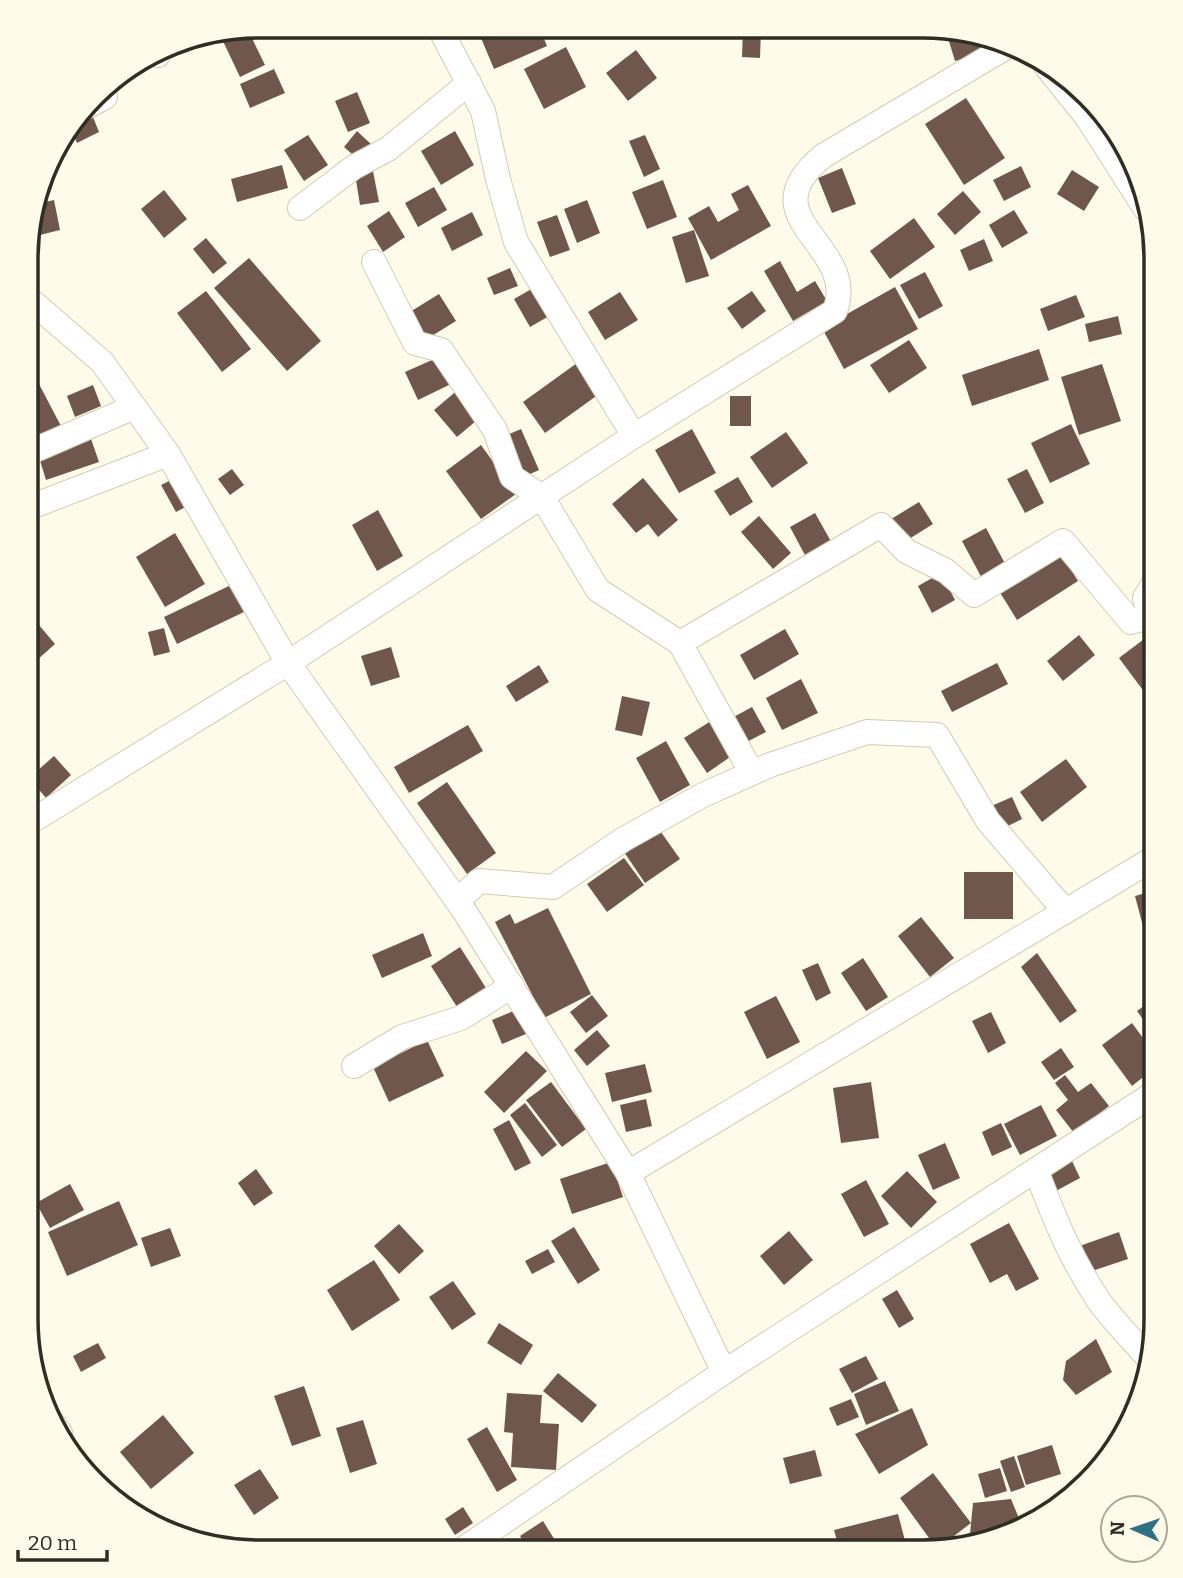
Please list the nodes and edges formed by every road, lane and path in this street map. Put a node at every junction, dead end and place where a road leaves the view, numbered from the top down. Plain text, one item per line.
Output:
1 (445, 39) edge
2 (998, 52) edge
3 (469, 83) junction
4 (1066, 91) edge
5 (1134, 192) edge
6 (300, 208) dead end
7 (374, 262) dead end
8 (38, 307) edge
9 (134, 407) junction
10 (635, 436) junction
11 (38, 449) edge
12 (168, 454) junction
13 (542, 497) junction
14 (38, 504) edge
15 (1144, 621) edge
16 (680, 643) junction
17 (288, 663) junction
18 (752, 773) junction
19 (38, 817) edge
20 (1144, 863) edge
21 (458, 900) junction
22 (1065, 911) junction
23 (512, 986) junction
24 (355, 1066) dead end
25 (1144, 1100) edge
26 (1036, 1170) junction
27 (628, 1173) junction
28 (1142, 1350) edge
29 (724, 1372) junction
30 (479, 1540) edge

1 - 3 street
2 - 10 street
3 - 6 street
3 - 10 street
4 - 5 street
7 - 13 street
8 - 9 street
9 - 11 street
9 - 12 street
10 - 13 street
12 - 14 street
12 - 17 street
13 - 16 street
13 - 17 street
15 - 16 street
16 - 18 street
17 - 19 street
17 - 21 street
18 - 21 street
18 - 22 street
20 - 22 street
21 - 23 street
22 - 27 street
23 - 24 street
23 - 27 street
25 - 26 street
26 - 28 street
26 - 29 street
27 - 29 street
29 - 30 street

